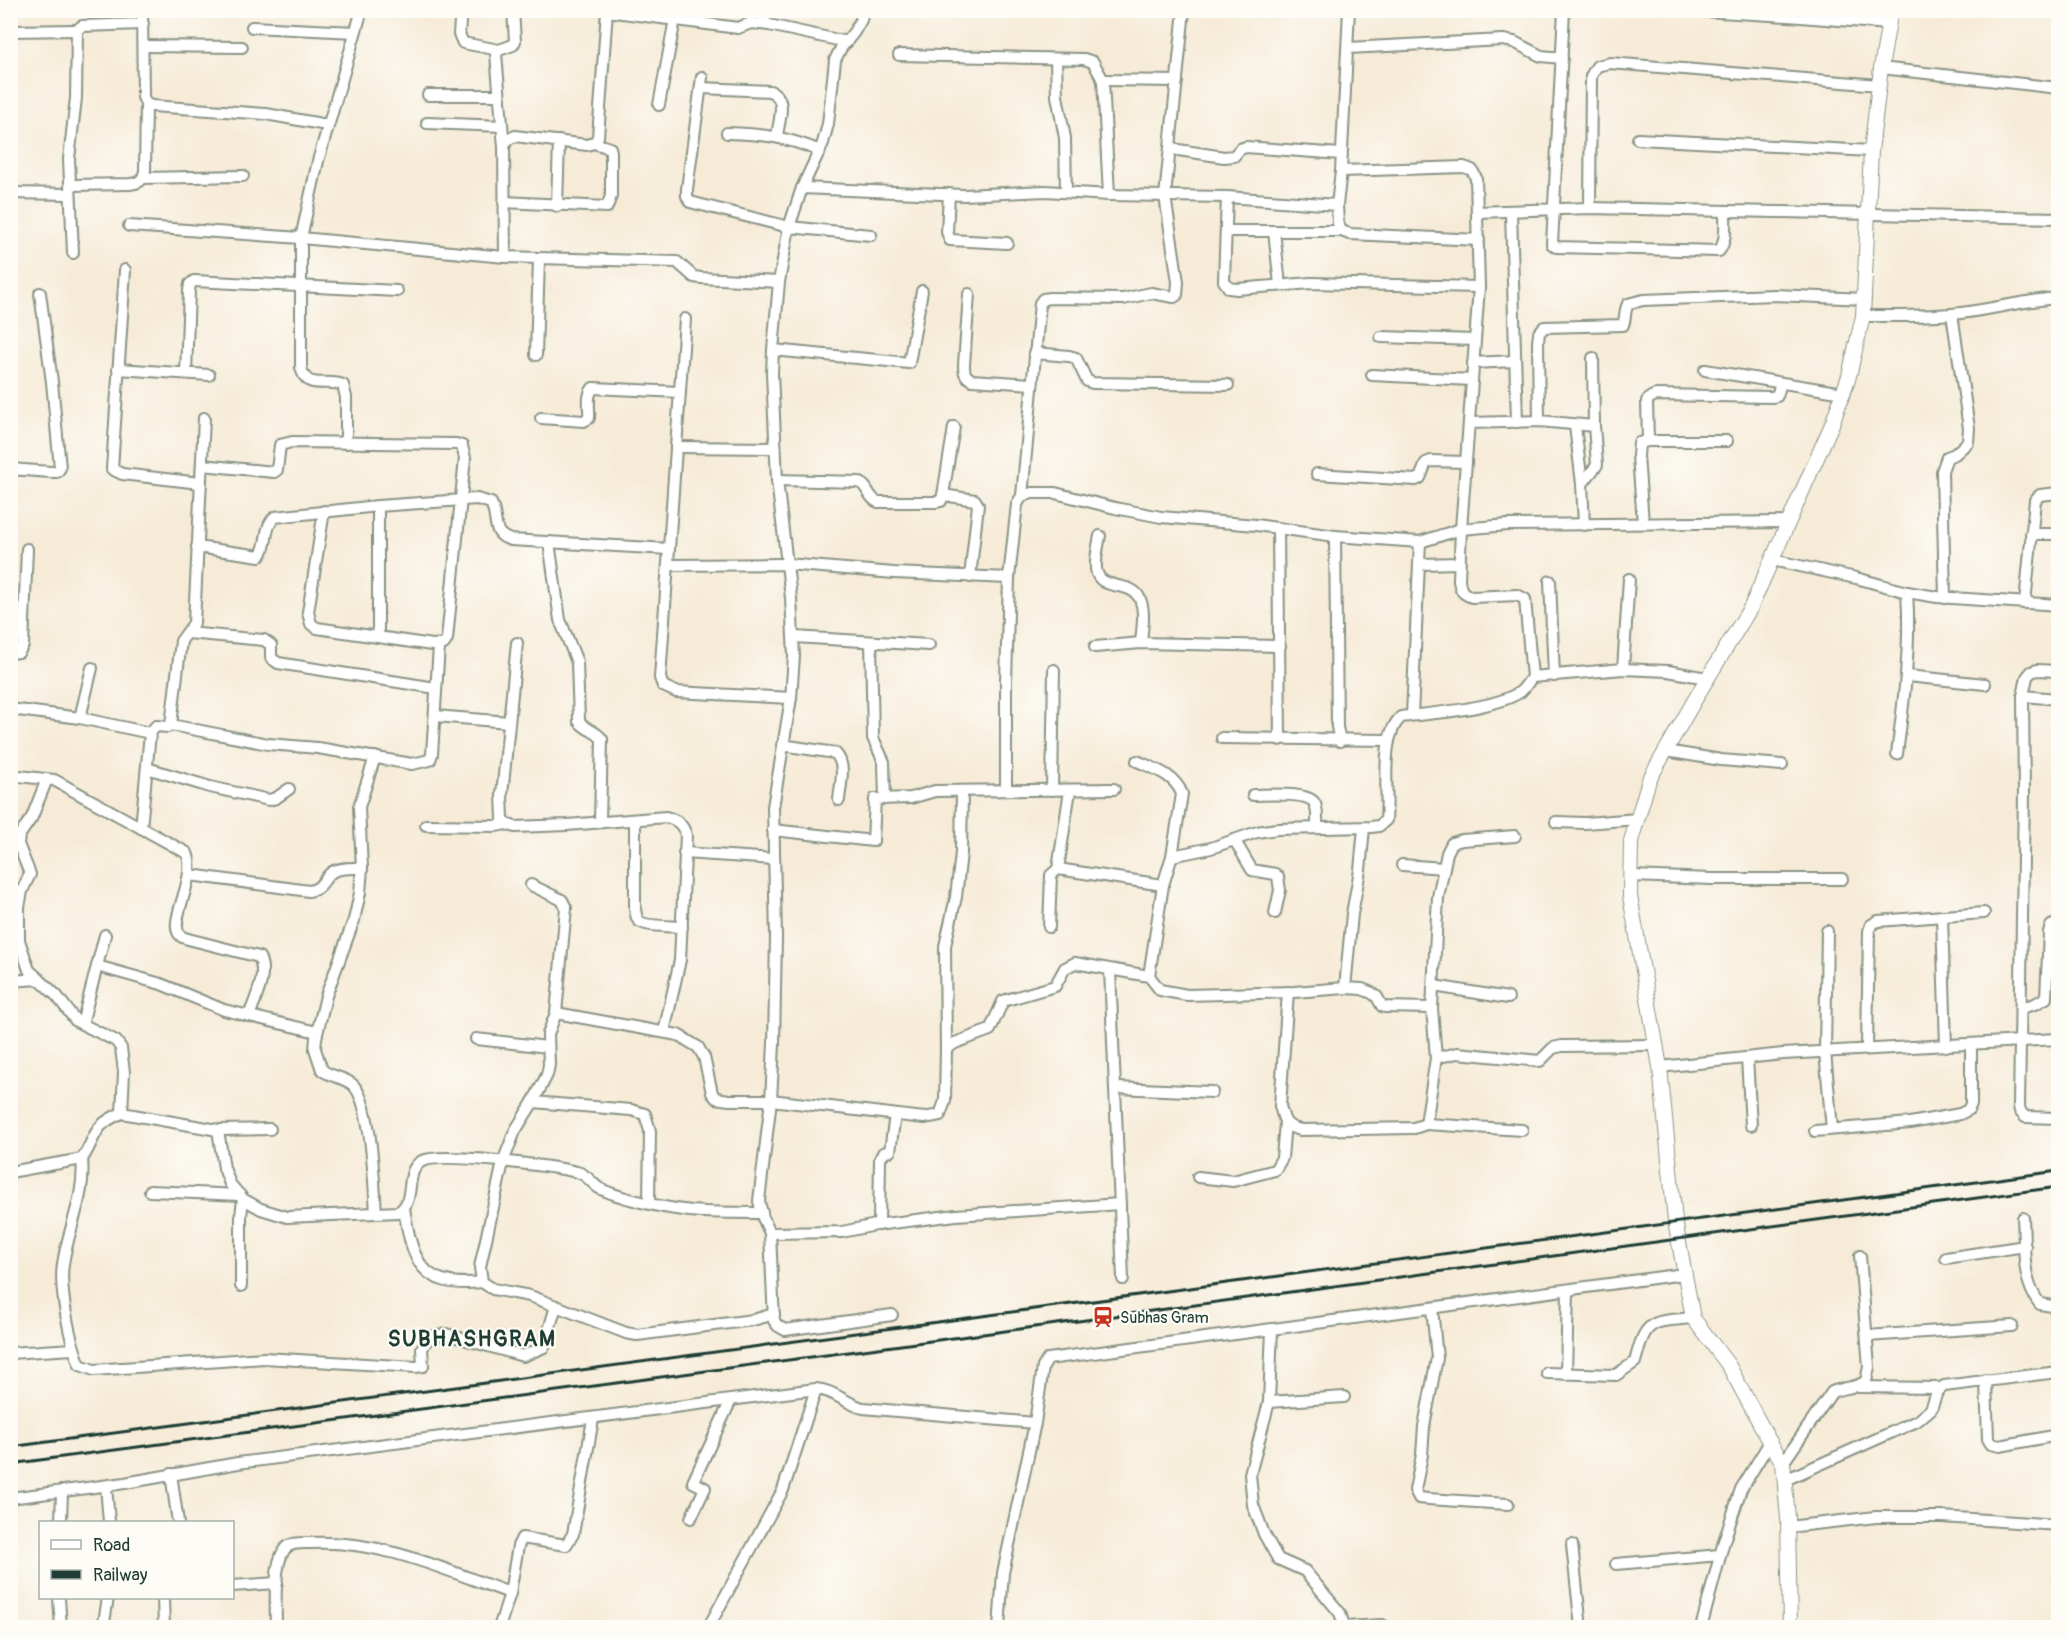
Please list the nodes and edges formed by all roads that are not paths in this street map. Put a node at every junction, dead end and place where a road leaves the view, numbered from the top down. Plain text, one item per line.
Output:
1 (142, 10) edge
2 (362, 10) edge
3 (461, 10) edge
4 (513, 10) edge
5 (763, 10) edge
6 (863, 10) edge
7 (1184, 10) edge
8 (1350, 10) edge
9 (1564, 10) edge
10 (1686, 10) edge
11 (607, 11) edge
12 (1890, 17) edge
13 (675, 20) junction
14 (143, 24) junction
15 (769, 24) junction
16 (252, 27) dead end
17 (77, 30) junction
18 (10, 31) edge
19 (356, 32) junction
20 (847, 42) junction
21 (143, 46) junction
22 (242, 47) dead end
23 (1348, 48) junction
24 (499, 50) junction
25 (899, 55) dead end
26 (1562, 58) junction
27 (1056, 59) junction
28 (1881, 68) junction
29 (1103, 80) junction
30 (1177, 81) junction
31 (1879, 85) junction
32 (2058, 88) edge
33 (428, 95) dead end
34 (499, 95) junction
35 (146, 104) junction
36 (660, 105) dead end
37 (427, 123) dead end
38 (327, 125) junction
39 (502, 126) junction
40 (727, 133) dead end
41 (777, 136) junction
42 (1638, 139) dead end
43 (559, 141) junction
44 (594, 143) junction
45 (504, 147) junction
46 (1172, 149) junction
47 (820, 151) junction
48 (1871, 151) junction
49 (1341, 154) junction
50 (1341, 171) junction
51 (243, 176) dead end
52 (143, 178) junction
53 (802, 188) junction
54 (70, 190) junction
55 (1066, 192) junction
56 (10, 193) edge
57 (949, 194) junction
58 (1109, 195) junction
59 (1165, 196) junction
60 (1227, 197) junction
61 (504, 202) junction
62 (1336, 205) junction
63 (557, 206) junction
64 (1590, 208) junction
65 (1553, 209) junction
66 (1511, 211) junction
67 (1725, 211) junction
68 (1478, 212) junction
69 (1867, 215) junction
70 (2058, 218) edge
71 (129, 226) dead end
72 (789, 227) junction
73 (1226, 231) junction
74 (1274, 231) junction
75 (1341, 231) junction
76 (871, 235) dead end
77 (301, 238) junction
78 (1479, 240) junction
79 (1007, 243) dead end
80 (73, 253) dead end
81 (505, 258) junction
82 (539, 259) junction
83 (125, 270) dead end
84 (779, 282) junction
85 (301, 285) junction
86 (1280, 285) junction
87 (1479, 287) junction
88 (397, 291) dead end
89 (922, 291) dead end
90 (40, 292) dead end
91 (969, 294) dead end
92 (2058, 298) edge
93 (1865, 299) junction
94 (1952, 314) junction
95 (1863, 316) junction
96 (685, 319) dead end
97 (1381, 337) dead end
98 (1475, 340) junction
99 (773, 350) junction
100 (1034, 353) junction
101 (536, 355) dead end
102 (1593, 358) dead end
103 (1515, 361) junction
104 (1473, 363) junction
105 (118, 369) junction
106 (1705, 370) dead end
107 (186, 373) junction
108 (209, 375) dead end
109 (1372, 375) dead end
110 (1472, 380) junction
111 (1781, 383) junction
112 (1032, 384) junction
113 (1228, 385) dead end
114 (680, 392) junction
115 (1843, 393) junction
116 (204, 418) dead end
117 (541, 418) dead end
118 (1517, 422) junction
119 (1539, 422) junction
120 (1469, 423) junction
121 (1575, 426) junction
122 (1594, 426) junction
123 (954, 427) dead end
124 (1648, 441) junction
125 (1727, 441) dead end
126 (346, 443) junction
127 (676, 447) junction
128 (775, 448) junction
129 (1466, 462) junction
130 (201, 465) junction
131 (10, 469) edge
132 (1317, 474) dead end
133 (777, 480) junction
134 (200, 483) junction
135 (1582, 484) junction
136 (2058, 493) edge
137 (943, 495) junction
138 (1022, 496) junction
139 (459, 501) junction
140 (378, 506) junction
141 (324, 512) junction
142 (1789, 522) junction
143 (1643, 523) junction
144 (1584, 525) junction
145 (1278, 528) junction
146 (1461, 529) junction
147 (2031, 534) junction
148 (2058, 534) edge
149 (1100, 536) dead end
150 (1335, 536) junction
151 (549, 542) junction
152 (1420, 542) junction
153 (197, 547) junction
154 (27, 549) dead end
155 (669, 549) junction
156 (1772, 560) junction
157 (1459, 563) junction
158 (668, 564) junction
159 (786, 564) junction
160 (1420, 564) junction
161 (970, 577) junction
162 (1009, 578) junction
163 (1629, 579) dead end
164 (1550, 581) dead end
165 (1907, 592) junction
166 (1945, 597) junction
167 (2025, 603) junction
168 (2058, 605) edge
169 (188, 633) junction
170 (378, 637) junction
171 (794, 637) junction
172 (871, 642) junction
173 (517, 643) dead end
174 (1141, 644) junction
175 (929, 645) dead end
176 (439, 646) junction
177 (1280, 646) junction
178 (1095, 647) dead end
179 (10, 653) edge
180 (92, 668) dead end
181 (1623, 669) junction
182 (1054, 670) dead end
183 (2058, 670) edge
184 (1554, 676) junction
185 (1907, 676) junction
186 (1532, 677) junction
187 (1707, 678) junction
188 (1985, 684) dead end
189 (436, 688) junction
190 (2023, 696) junction
191 (791, 698) junction
192 (2058, 699) edge
193 (10, 709) edge
194 (435, 716) junction
195 (1412, 716) junction
196 (80, 718) junction
197 (509, 722) junction
198 (171, 724) junction
199 (150, 733) junction
200 (1221, 738) dead end
201 (1280, 740) junction
202 (1388, 740) junction
203 (1340, 741) junction
204 (782, 745) junction
205 (1666, 751) junction
206 (1897, 754) dead end
207 (375, 757) junction
208 (1137, 762) dead end
209 (1782, 765) dead end
210 (147, 768) junction
211 (10, 775) edge
212 (47, 779) junction
213 (289, 789) dead end
214 (1006, 789) junction
215 (1114, 789) dead end
216 (1052, 790) junction
217 (1070, 790) junction
218 (962, 792) junction
219 (1253, 795) dead end
220 (885, 799) junction
221 (839, 800) dead end
222 (635, 819) junction
223 (1638, 819) junction
224 (600, 822) junction
225 (1556, 822) dead end
226 (506, 824) junction
227 (426, 825) dead end
228 (141, 828) junction
229 (1317, 828) junction
230 (1364, 828) junction
231 (773, 830) junction
232 (1515, 836) dead end
233 (1234, 841) junction
234 (684, 854) junction
235 (1172, 856) junction
236 (774, 859) junction
237 (1402, 865) dead end
238 (362, 868) junction
239 (1058, 868) junction
240 (1444, 868) junction
241 (190, 875) junction
242 (1631, 876) junction
243 (1842, 879) dead end
244 (531, 885) dead end
245 (1163, 885) junction
246 (15, 912) edge
247 (1275, 913) dead end
248 (1984, 914) dead end
249 (1942, 916) junction
250 (2058, 923) edge
251 (682, 927) junction
252 (1049, 927) dead end
253 (1827, 931) dead end
254 (105, 935) dead end
255 (97, 966) junction
256 (1110, 970) junction
257 (1149, 976) junction
258 (39, 979) junction
259 (10, 981) edge
260 (1434, 986) junction
261 (1345, 988) junction
262 (1288, 992) junction
263 (1508, 998) dead end
264 (1432, 1008) junction
265 (2021, 1008) junction
266 (556, 1013) junction
267 (249, 1016) junction
268 (82, 1024) junction
269 (317, 1032) junction
270 (664, 1032) junction
271 (476, 1038) dead end
272 (2058, 1039) edge
273 (2021, 1041) junction
274 (1971, 1044) junction
275 (1656, 1045) junction
276 (1946, 1046) junction
277 (548, 1047) junction
278 (946, 1049) junction
279 (1867, 1049) junction
280 (1825, 1052) junction
281 (1436, 1058) junction
282 (1747, 1058) junction
283 (1660, 1067) junction
284 (1116, 1088) junction
285 (1212, 1092) dead end
286 (771, 1100) junction
287 (533, 1102) junction
288 (122, 1113) junction
289 (895, 1114) junction
290 (2058, 1118) edge
291 (1285, 1122) junction
292 (1426, 1124) junction
293 (1751, 1125) dead end
294 (270, 1129) dead end
295 (1832, 1129) junction
296 (218, 1130) junction
297 (1522, 1130) dead end
298 (1815, 1131) dead end
299 (82, 1159) junction
300 (502, 1162) junction
301 (10, 1172) edge
302 (1198, 1176) dead end
303 (150, 1191) dead end
304 (242, 1197) junction
305 (649, 1202) junction
306 (1120, 1204) junction
307 (404, 1208) junction
308 (376, 1213) junction
309 (762, 1213) junction
310 (2023, 1218) dead end
311 (879, 1225) junction
312 (770, 1233) junction
313 (2025, 1246) junction
314 (1860, 1256) dead end
315 (1946, 1258) dead end
316 (1684, 1274) junction
317 (1123, 1279) dead end
318 (482, 1282) junction
319 (241, 1286) dead end
320 (1568, 1290) junction
321 (555, 1306) junction
322 (2058, 1307) edge
323 (1432, 1308) junction
324 (774, 1314) junction
325 (892, 1315) dead end
326 (1693, 1318) junction
327 (2012, 1326) dead end
328 (1272, 1329) junction
329 (1866, 1336) junction
330 (73, 1349) junction
331 (10, 1353) edge
332 (1547, 1372) dead end
333 (2058, 1372) edge
334 (1566, 1374) junction
335 (1986, 1380) junction
336 (1858, 1387) junction
337 (816, 1389) junction
338 (1940, 1389) junction
339 (1344, 1397) dead end
340 (731, 1400) junction
341 (1269, 1402) junction
342 (593, 1419) junction
343 (1035, 1423) junction
344 (2058, 1435) edge
345 (1770, 1442) junction
346 (1783, 1462) junction
347 (171, 1474) junction
348 (1785, 1480) junction
349 (106, 1486) junction
350 (62, 1491) junction
351 (10, 1498) edge
352 (1508, 1504) dead end
353 (691, 1518) dead end
354 (61, 1521) edge
355 (109, 1521) edge
356 (178, 1521) edge
357 (2058, 1525) edge
358 (1788, 1527) junction
359 (1572, 1545) dead end
360 (1720, 1555) junction
361 (1616, 1564) dead end
362 (277, 1583) junction
363 (234, 1586) edge
364 (510, 1593) junction
365 (59, 1599) edge
366 (108, 1599) edge
367 (162, 1599) edge
368 (1345, 1627) edge
369 (61, 1628) edge
370 (103, 1628) edge
371 (164, 1628) edge
372 (276, 1628) edge
373 (499, 1628) edge
374 (708, 1628) edge
375 (999, 1628) edge
376 (1388, 1628) edge
377 (1581, 1628) edge
378 (1701, 1628) edge
379 (1790, 1628) edge

1 - 14 street
2 - 19 street
3 - 24 street
4 - 24 street
5 - 15 street
6 - 20 street
7 - 30 street
8 - 23 street
9 - 26 street
10 - 12 street
11 - 13 street
11 - 44 street
12 - 28 main road
13 - 15 street
13 - 36 street
14 - 17 street
14 - 21 street
15 - 20 street
16 - 19 street
17 - 18 street
17 - 54 street
19 - 38 street
20 - 47 street
21 - 22 street
21 - 35 street
23 - 26 street
23 - 49 street
24 - 34 street
25 - 27 street
26 - 65 street
27 - 29 street
27 - 55 street
28 - 31 main road
28 - 32 street
29 - 30 street
29 - 58 street
30 - 46 street
31 - 48 main road
31 - 64 street
33 - 34 street
34 - 39 street
35 - 38 street
35 - 52 street
37 - 39 street
38 - 77 street
39 - 45 street
40 - 41 street
41 - 47 street
41 - 72 street
42 - 48 street
43 - 44 street
43 - 45 street
43 - 63 street
44 - 63 street
45 - 61 street
46 - 49 street
46 - 59 street
47 - 53 street
48 - 69 main road
49 - 50 street
50 - 62 street
50 - 68 street
51 - 52 street
52 - 54 street
53 - 57 street
53 - 72 street
54 - 56 street
54 - 80 street
55 - 57 street
55 - 58 street
57 - 79 street
58 - 59 street
59 - 60 street
59 - 100 street
60 - 62 street
60 - 73 street
61 - 63 street
61 - 81 street
62 - 75 street
64 - 65 street
64 - 67 street
65 - 66 street
65 - 67 street
66 - 68 street
66 - 103 street
67 - 69 street
68 - 78 street
69 - 70 street
69 - 93 main road
71 - 77 street
72 - 76 street
72 - 84 street
73 - 74 street
73 - 86 street
74 - 75 street
74 - 86 street
75 - 78 street
77 - 81 street
77 - 85 street
78 - 87 street
81 - 82 street
82 - 84 street
82 - 101 street
83 - 105 street
84 - 99 street
85 - 88 street
85 - 107 street
85 - 126 street
86 - 87 street
87 - 98 street
89 - 99 street
90 - 131 street
91 - 112 street
92 - 94 street
93 - 95 main road
93 - 119 street
94 - 95 street
94 - 166 street
95 - 115 main road
96 - 114 street
97 - 98 street
98 - 104 street
99 - 128 street
100 - 112 street
100 - 113 street
102 - 122 street
103 - 104 street
103 - 118 street
104 - 110 street
105 - 107 street
105 - 134 street
106 - 111 street
107 - 108 street
109 - 110 street
110 - 120 street
111 - 115 street
111 - 124 street
112 - 138 street
114 - 117 street
114 - 127 street
115 - 142 main road
116 - 130 street
118 - 119 street
118 - 120 street
119 - 121 street
120 - 129 street
121 - 122 street
121 - 135 street
122 - 135 street
123 - 137 street
124 - 125 street
124 - 143 street
126 - 130 street
126 - 139 street
127 - 128 street
127 - 155 street
128 - 133 street
129 - 132 street
129 - 146 street
130 - 134 street
133 - 137 street
133 - 159 street
134 - 153 street
135 - 144 street
136 - 147 street
137 - 161 street
138 - 145 street
138 - 162 street
139 - 140 street
139 - 151 street
139 - 176 street
140 - 141 street
140 - 170 street
141 - 153 street
141 - 170 street
142 - 143 street
142 - 156 main road
143 - 144 street
144 - 146 street
145 - 150 street
145 - 177 street
146 - 152 street
146 - 157 street
147 - 148 street
147 - 167 street
149 - 174 street
150 - 152 street
150 - 203 street
151 - 155 street
151 - 224 street
152 - 160 street
153 - 169 street
154 - 179 street
155 - 158 street
156 - 165 street
156 - 187 main road
157 - 160 street
157 - 186 street
158 - 159 street
158 - 191 street
159 - 161 street
159 - 171 street
160 - 195 street
161 - 162 street
162 - 214 street
163 - 181 street
164 - 184 street
165 - 166 street
165 - 185 street
166 - 167 street
167 - 168 street
169 - 189 street
169 - 198 street
170 - 176 street
171 - 172 street
171 - 191 street
172 - 175 street
172 - 220 street
173 - 197 street
174 - 177 street
174 - 178 street
176 - 189 street
177 - 201 street
180 - 196 street
181 - 184 street
181 - 187 street
182 - 216 street
183 - 190 street
184 - 186 street
185 - 188 street
185 - 206 street
186 - 195 street
187 - 205 main road
189 - 194 street
190 - 192 street
190 - 265 street
191 - 204 street
193 - 196 street
194 - 197 street
194 - 207 street
195 - 202 street
196 - 199 street
197 - 226 street
198 - 199 street
198 - 207 street
199 - 210 street
200 - 201 street
201 - 203 street
202 - 203 street
202 - 230 street
204 - 221 street
204 - 231 street
205 - 209 street
205 - 223 main road
207 - 238 street
208 - 235 street
210 - 213 street
210 - 228 street
211 - 212 street
212 - 228 street
212 - 246 street
214 - 216 street
214 - 218 street
215 - 217 street
216 - 217 street
217 - 239 street
218 - 220 street
218 - 278 street
219 - 229 street
220 - 231 street
222 - 224 street
222 - 234 street
222 - 251 street
223 - 225 street
223 - 242 main road
224 - 226 street
226 - 227 street
228 - 241 street
229 - 230 street
229 - 233 street
230 - 261 street
231 - 236 street
232 - 240 street
233 - 235 street
233 - 247 street
234 - 236 street
234 - 251 street
235 - 245 street
236 - 286 street
237 - 240 street
238 - 241 street
238 - 269 street
239 - 245 street
239 - 252 street
240 - 260 street
241 - 267 street
242 - 243 street
242 - 275 main road
244 - 266 street
245 - 257 street
246 - 258 street
248 - 249 street
249 - 276 street
249 - 279 street
250 - 265 street
251 - 270 street
253 - 280 street
254 - 255 street
255 - 267 street
255 - 268 street
256 - 257 street
256 - 278 street
256 - 284 street
257 - 262 street
258 - 259 street
258 - 268 street
260 - 263 street
260 - 264 street
261 - 262 street
261 - 264 street
262 - 291 street
264 - 281 street
265 - 273 street
266 - 270 street
266 - 277 street
267 - 269 street
268 - 288 street
269 - 308 street
270 - 286 street
271 - 277 street
272 - 273 street
273 - 274 street
273 - 290 street
274 - 276 street
274 - 295 street
275 - 281 street
275 - 283 main road
276 - 279 street
277 - 287 street
278 - 289 street
279 - 280 street
280 - 282 street
280 - 295 street
281 - 292 street
282 - 283 street
282 - 293 street
283 - 316 main road
284 - 285 street
284 - 306 street
286 - 289 street
286 - 309 street
287 - 300 street
287 - 305 street
288 - 296 street
288 - 299 street
289 - 311 street
291 - 292 street
291 - 302 street
292 - 297 street
294 - 296 street
295 - 298 street
296 - 304 street
299 - 301 street
299 - 330 street
300 - 305 street
300 - 307 street
300 - 318 street
303 - 304 street
304 - 308 street
304 - 319 street
305 - 309 street
306 - 311 street
306 - 317 street
307 - 308 street
307 - 318 street
309 - 312 street
310 - 313 street
311 - 312 street
312 - 324 street
313 - 315 street
313 - 322 street
314 - 329 street
316 - 320 street
316 - 326 main road
318 - 321 street
320 - 323 street
320 - 334 street
321 - 324 street
321 - 330 street
323 - 328 street
323 - 352 street
324 - 325 street
326 - 334 street
326 - 345 main road
327 - 329 street
328 - 341 street
328 - 343 street
329 - 336 street
330 - 331 street
332 - 334 street
333 - 335 street
335 - 338 street
335 - 344 street
336 - 338 street
336 - 346 street
337 - 340 street
337 - 343 street
337 - 374 street
338 - 348 street
339 - 341 street
340 - 342 street
340 - 353 street
341 - 368 street
342 - 347 street
342 - 364 street
343 - 375 street
345 - 346 main road
345 - 360 street
346 - 348 main road
347 - 349 street
347 - 356 street
348 - 358 main road
349 - 350 street
349 - 355 street
350 - 351 street
350 - 354 street
357 - 358 street
358 - 379 main road
359 - 377 street
360 - 361 street
360 - 378 street
362 - 363 street
362 - 364 street
362 - 372 street
364 - 373 street
365 - 369 street
366 - 370 street
367 - 371 street
368 - 376 street

